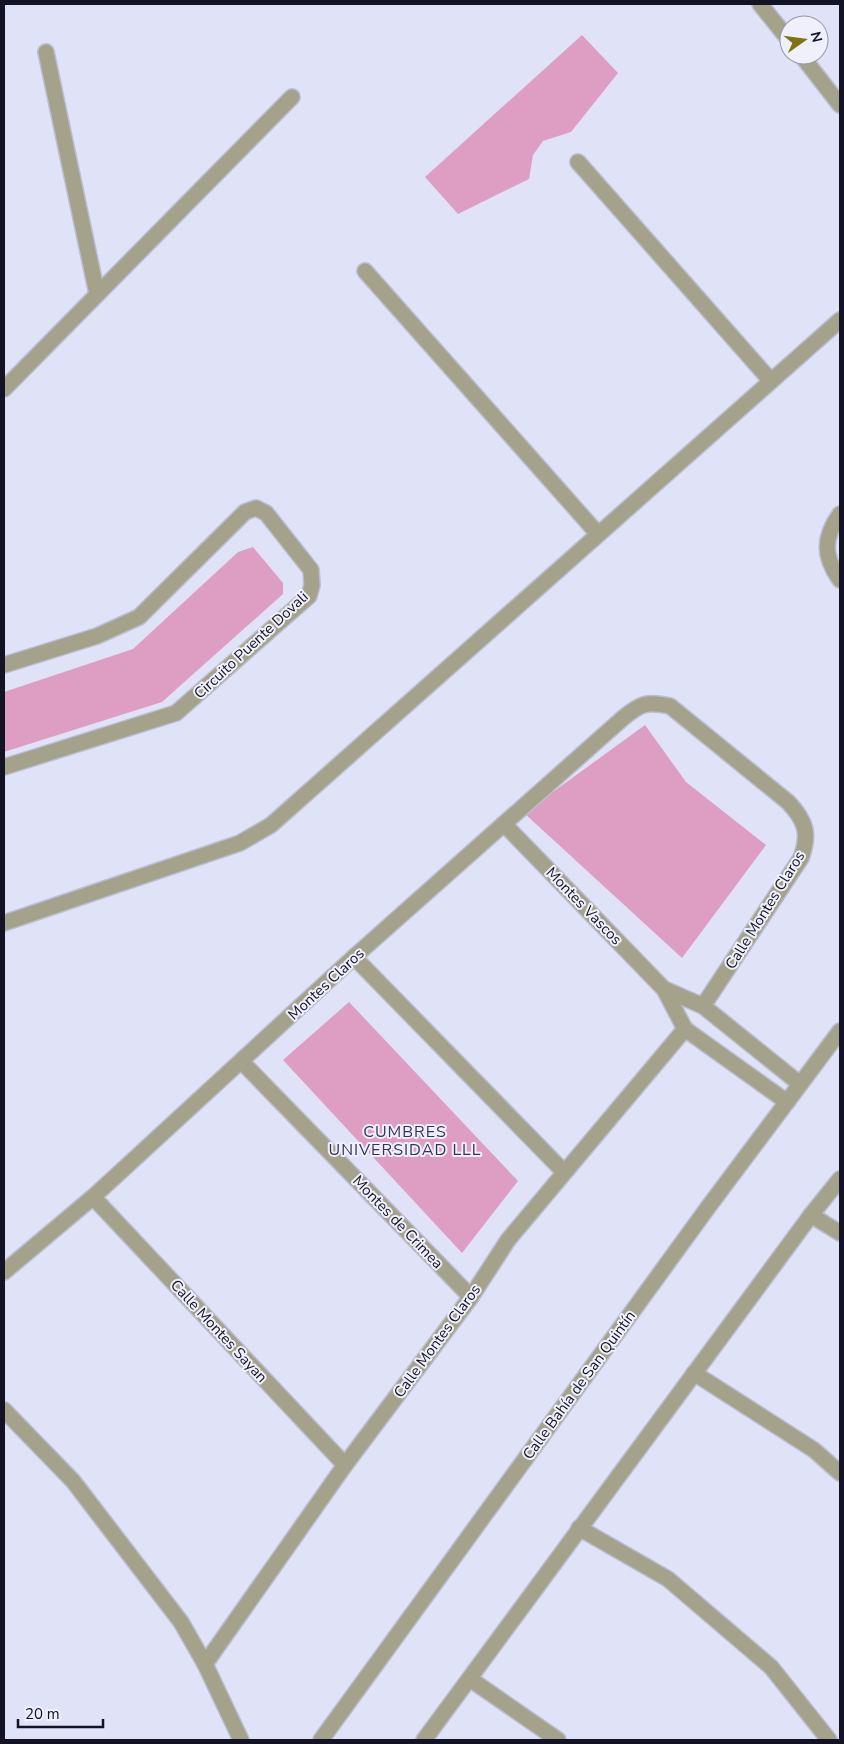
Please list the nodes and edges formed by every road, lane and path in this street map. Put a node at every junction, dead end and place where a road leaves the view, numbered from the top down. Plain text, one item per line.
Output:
1 (760, 4) edge
2 (779, 28) edge
3 (46, 52) dead end
4 (809, 65) edge
5 (292, 97) dead end
6 (840, 105) edge
7 (578, 162) dead end
8 (365, 271) dead end
9 (97, 294) junction
10 (840, 320) edge
11 (771, 381) junction
12 (4, 389) edge
13 (840, 514) edge
14 (598, 534) junction
15 (840, 580) edge
16 (4, 665) edge
17 (653, 702) joint
18 (4, 767) edge
19 (504, 824) junction
20 (4, 923) edge
21 (354, 957) junction
22 (664, 989) junction
23 (703, 1006) junction
24 (685, 1029) junction
25 (840, 1032) edge
26 (242, 1062) junction
27 (800, 1084) junction
28 (787, 1102) junction
29 (564, 1172) junction
30 (840, 1179) edge
31 (93, 1197) junction
32 (811, 1215) junction
33 (840, 1233) edge
34 (4, 1272) edge
35 (471, 1297) junction
36 (694, 1373) junction
37 (4, 1410) edge
38 (345, 1465) junction
39 (840, 1473) edge
40 (579, 1528) junction
41 (205, 1664) junction
42 (470, 1679) junction
43 (241, 1740) edge
44 (321, 1740) edge
45 (424, 1740) edge
46 (558, 1740) edge
47 (829, 1740) edge

1 - 2 street
3 - 9 street
4 - 6 street
5 - 9 street
7 - 11 street
8 - 14 street
9 - 12 street
10 - 11 street
11 - 14 street
13 - 15 street
14 - 20 street
16 - 18 street, Circuito Puente Dovali
17 - 19 street, Montes Claros
17 - 23 street, Calle Montes Claros
19 - 21 street, Montes Claros
19 - 22 street, Montes Vascos
21 - 26 street, Montes Claros
21 - 29 street
22 - 23 street, Montes Vascos
22 - 24 street, Montes Vascos
23 - 27 street, Montes Vascos
24 - 28 street, Montes Vascos
24 - 29 street, Calle Montes Claros
25 - 27 street, Calle Bahía de San Quintín
26 - 31 street, Montes Claros
26 - 35 street, Montes de Crimea
27 - 28 street, Calle Bahía de San Quintín
28 - 44 street, Calle Bahía de San Quintín
29 - 35 street, Calle Montes Claros
30 - 32 street
31 - 34 street, Montes Claros
31 - 38 street, Calle Montes Sayan
32 - 33 street
32 - 36 street
35 - 38 street, Calle Montes Claros
36 - 39 street
36 - 40 street
37 - 41 street
38 - 41 street, Calle Montes Claros
40 - 42 street
40 - 47 street
41 - 43 street
42 - 45 street
42 - 46 street

